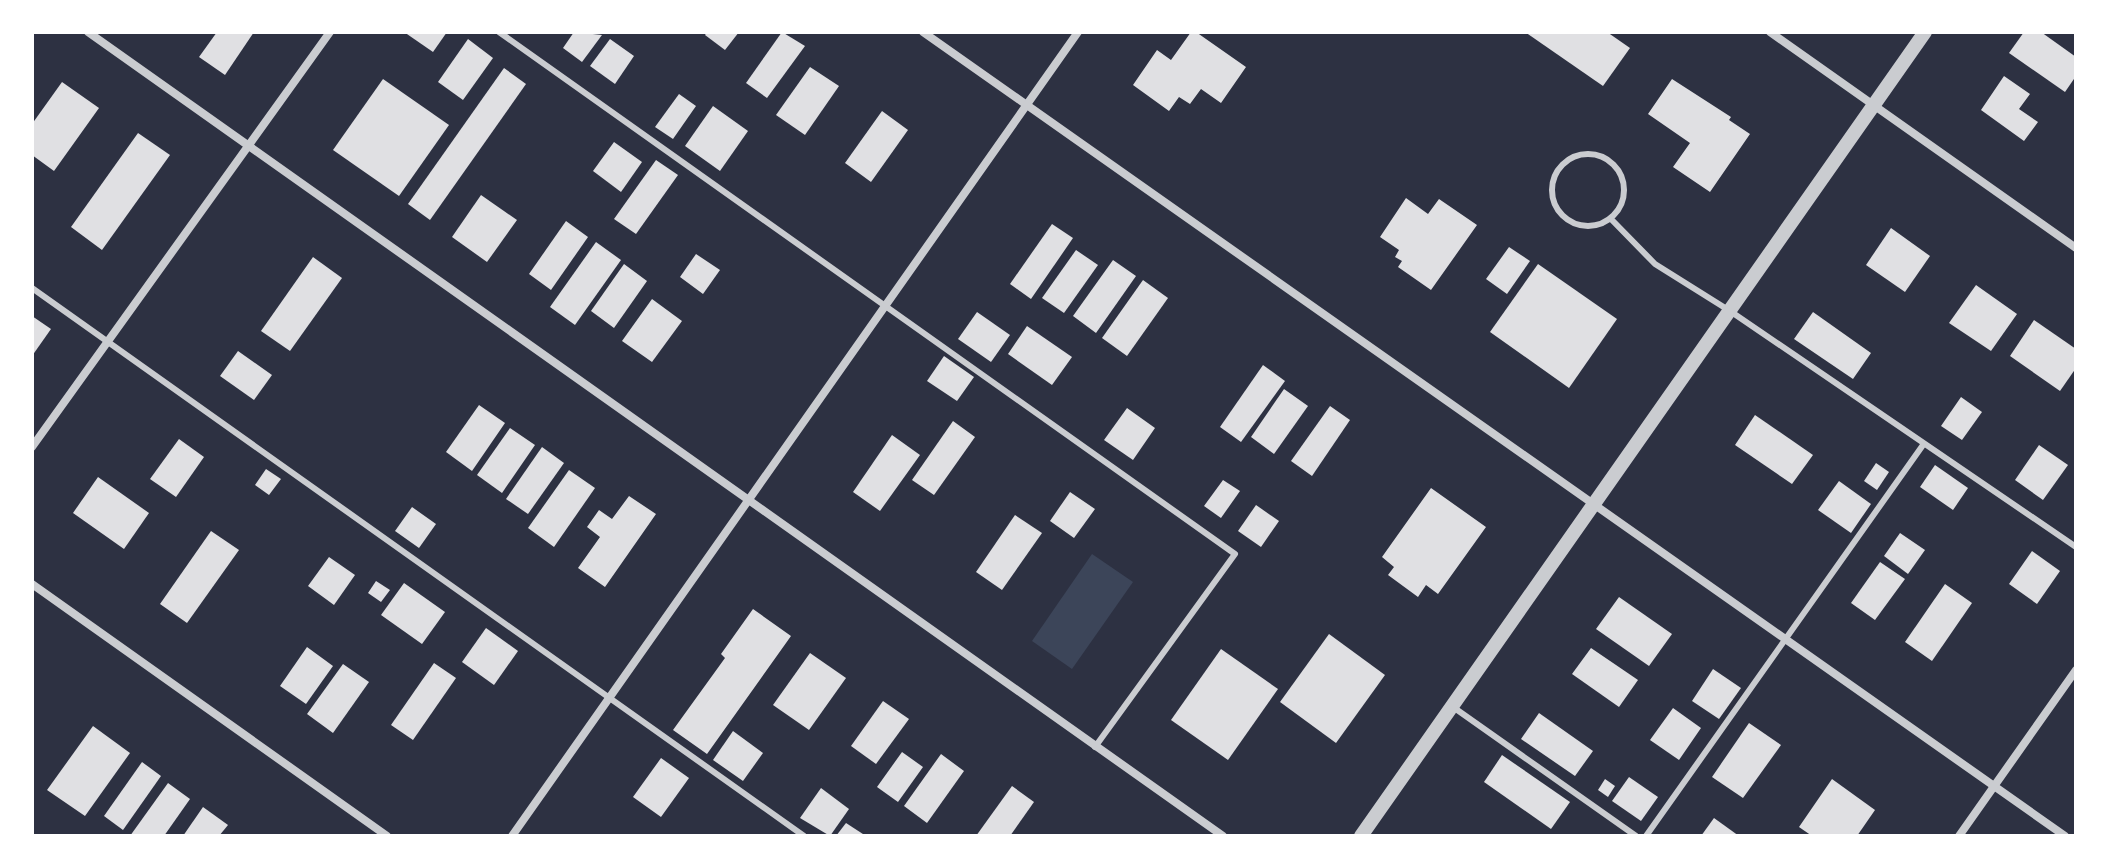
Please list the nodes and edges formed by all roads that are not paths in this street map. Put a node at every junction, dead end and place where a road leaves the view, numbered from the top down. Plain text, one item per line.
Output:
1 (88, 32) edge
2 (330, 32) edge
3 (499, 32) edge
4 (923, 32) edge
5 (1078, 32) edge
6 (1770, 32) edge
7 (1925, 32) edge
8 (1026, 106) junction
9 (1874, 106) junction
10 (249, 147) junction
11 (1611, 219) junction
12 (2076, 248) edge
13 (32, 288) edge
14 (886, 306) junction
15 (1730, 311) junction
16 (109, 342) junction
17 (1923, 445) junction
18 (32, 447) edge
19 (748, 501) junction
20 (1594, 506) junction
21 (2076, 547) edge
22 (32, 584) edge
23 (1785, 640) junction
24 (2076, 670) edge
25 (610, 696) junction
26 (1453, 707) junction
27 (1095, 747) junction
28 (1994, 786) junction
29 (387, 836) edge
30 (512, 836) edge
31 (804, 836) edge
32 (1223, 836) edge
33 (1361, 836) edge
34 (1636, 836) edge
35 (1646, 836) edge
36 (1959, 836) edge
37 (2065, 836) edge

1 - 10 street
2 - 10 street
3 - 14 lane
4 - 8 street
5 - 8 street
6 - 9 street
7 - 9 street
8 - 14 street
8 - 20 street
9 - 12 street
9 - 15 street
10 - 16 street
10 - 19 street
11 - 11 lane
11 - 15 lane
13 - 16 lane
14 - 19 street
14 - 27 lane
15 - 17 lane
15 - 20 street
16 - 18 street
16 - 25 lane
17 - 21 lane
17 - 23 lane
19 - 25 street
19 - 27 street
20 - 23 street
20 - 26 street
22 - 29 street
23 - 28 street
23 - 35 lane
24 - 28 street
25 - 30 street
25 - 31 lane
26 - 33 street
26 - 34 lane
27 - 32 street
28 - 36 street
28 - 37 street

